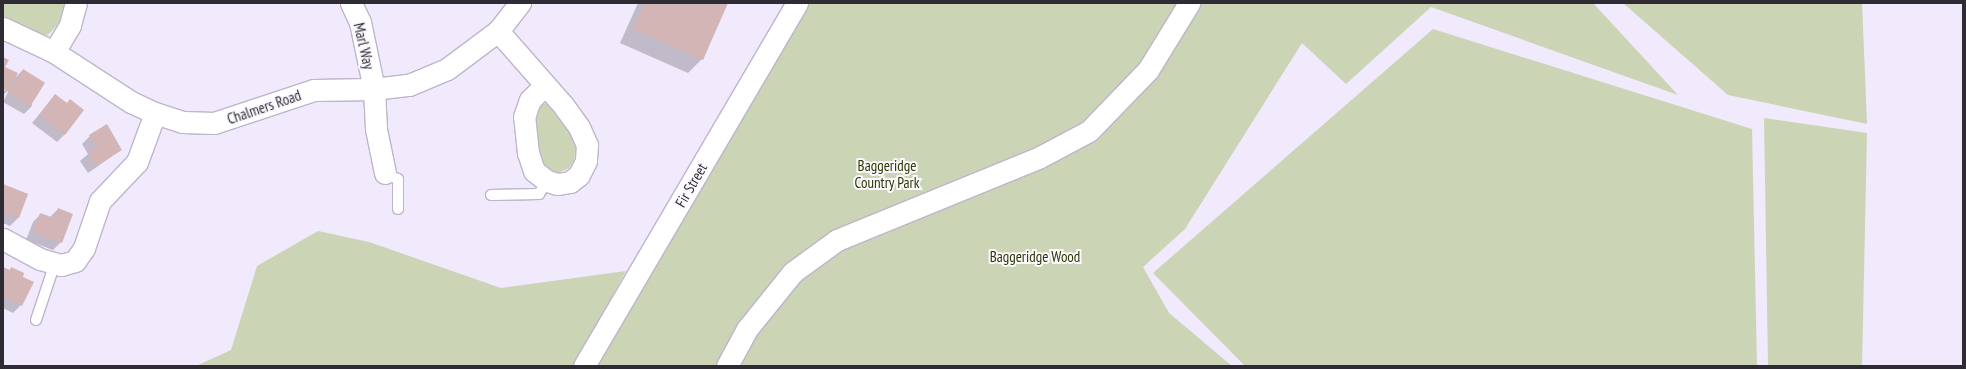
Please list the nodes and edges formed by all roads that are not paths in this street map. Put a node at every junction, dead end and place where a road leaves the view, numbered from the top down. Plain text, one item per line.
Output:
1 (76, 3) edge
2 (351, 3) edge
3 (520, 3) edge
4 (797, 3) edge
5 (1189, 3) edge
6 (3, 28) edge
7 (498, 31) junction
8 (54, 52) junction
9 (545, 85) junction
10 (374, 89) junction
11 (155, 113) junction
12 (384, 173) joint
13 (547, 182) junction
14 (491, 195) dead end
15 (398, 209) dead end
16 (3, 239) edge
17 (55, 263) junction
18 (36, 320) dead end
19 (584, 366) edge
20 (727, 366) edge

1 - 8 street
2 - 10 street, Marl Way
3 - 7 street, Chalmers Road
4 - 19 street, Fir Street
5 - 20 street
6 - 8 street, Chalmers Road
7 - 9 street
7 - 10 street, Chalmers Road
8 - 11 street, Chalmers Road
9 - 13 street
9 - 13 street
10 - 11 street, Chalmers Road
10 - 12 street, Marl Way
11 - 17 street
12 - 15 lane
13 - 14 lane
16 - 17 street
17 - 18 lane

